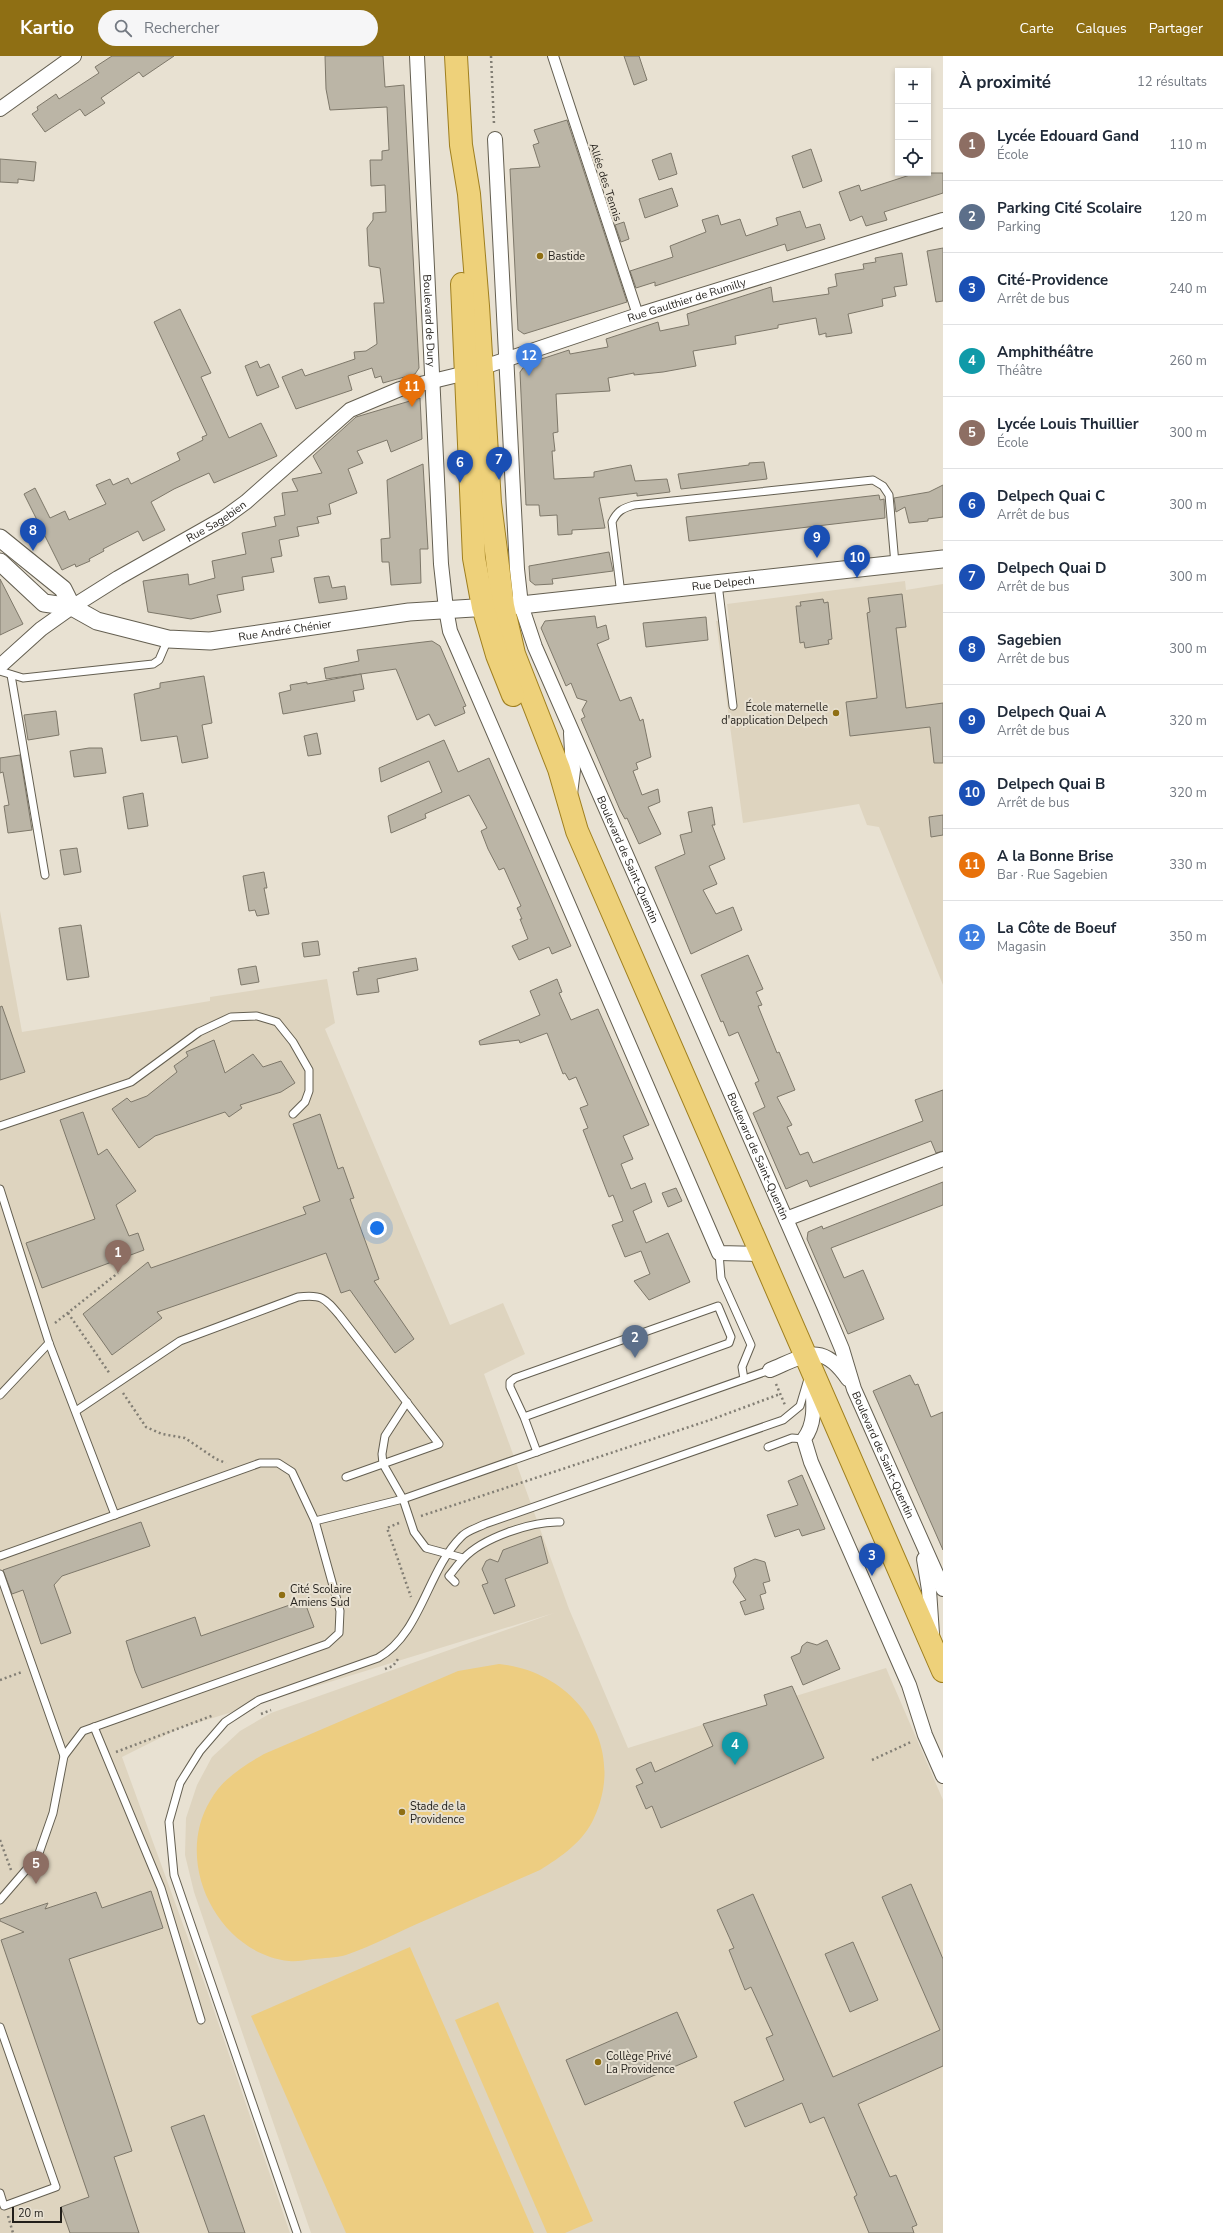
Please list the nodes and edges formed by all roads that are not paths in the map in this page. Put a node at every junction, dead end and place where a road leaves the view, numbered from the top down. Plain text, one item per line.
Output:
1 (74, 56) edge
2 (417, 56) edge
3 (456, 56) edge
4 (553, 56) edge
5 (0, 109) edge
6 (495, 139) road end
7 (943, 220) edge
8 (638, 315) junction
9 (506, 359) junction
10 (473, 370) junction
11 (432, 383) junction
12 (0, 538) edge
13 (943, 559) edge
14 (0, 562) edge
15 (895, 564) junction
16 (718, 584) junction
17 (621, 594) junction
18 (502, 606) junction
19 (72, 607) junction
20 (446, 609) junction
21 (168, 639) junction
22 (0, 666) edge
23 (0, 671) edge
24 (11, 675) junction
25 (733, 706) dead end
26 (570, 724) junction
27 (569, 804) junction
28 (577, 831) junction
29 (45, 876) dead end
30 (293, 1114) dead end
31 (0, 1126) edge
32 (943, 1159) edge
33 (0, 1189) edge
34 (786, 1219) junction
35 (718, 1253) junction
36 (761, 1254) junction
37 (49, 1343) junction
38 (808, 1362) junction
39 (770, 1370) joint
40 (744, 1379) junction
41 (854, 1389) junction
42 (0, 1395) edge
43 (407, 1402) junction
44 (76, 1411) junction
45 (524, 1417) junction
46 (804, 1439) junction
47 (768, 1447) dead end
48 (537, 1452) junction
49 (383, 1464) junction
50 (346, 1477) dead end
51 (403, 1499) junction
52 (115, 1514) junction
53 (314, 1521) junction
54 (560, 1522) dead end
55 (921, 1541) junction
56 (447, 1555) junction
57 (0, 1556) edge
58 (463, 1558) junction
59 (0, 1574) edge
60 (455, 1582) dead end
61 (943, 1589) edge
62 (934, 1650) junction
63 (943, 1672) edge
64 (94, 1727) junction
65 (64, 1756) junction
66 (943, 1776) edge
67 (0, 1900) edge
68 (201, 2020) dead end
69 (0, 2027) edge
70 (0, 2193) edge
71 (297, 2233) edge

1 - 5 street
2 - 11 street, Boulevard de Dury
3 - 10 main road
4 - 8 street, Allée des Tennis
6 - 9 street
7 - 8 street, Rue Gaulthier de Rumilly
8 - 9 street, Rue Gaulthier de Rumilly
9 - 10 street, Rue Gaulthier de Rumilly
9 - 18 street
10 - 11 street, Rue Gaulthier de Rumilly
10 - 18 main road
11 - 19 street, Rue Sagebien
11 - 20 street, Boulevard de Dury
12 - 19 street
13 - 15 street, Rue Delpech
14 - 19 street, Rue André Chénier
15 - 16 street, Rue Delpech
15 - 17 lane
16 - 17 street, Rue Delpech
16 - 25 lane
17 - 18 street, Rue Delpech
18 - 20 street, Rue André Chénier
18 - 26 street, Boulevard de Saint-Quentin
18 - 27 main road, Boulevard de Saint-Quentin
18 - 28 main road, Boulevard de Saint-Quentin
19 - 21 street, Rue André Chénier
19 - 22 street, Rue Sagebien
20 - 21 street, Rue André Chénier
20 - 35 street
21 - 24 lane
23 - 24 lane
24 - 29 lane
26 - 27 street, Boulevard de Saint-Quentin
26 - 34 street, Boulevard de Saint-Quentin
27 - 28 main road, Boulevard de Saint-Quentin
28 - 36 main road, Boulevard de Saint-Quentin
30 - 31 lane
32 - 34 street
33 - 37 lane
34 - 41 street, Boulevard de Saint-Quentin
35 - 36 street
35 - 40 lane
36 - 38 main road, Boulevard de Saint-Quentin
37 - 42 lane
37 - 44 lane
38 - 39 street
38 - 41 street
38 - 46 street, Boulevard de Saint-Quentin
38 - 56 lane
38 - 62 main road, Boulevard de Saint-Quentin
39 - 40 lane
40 - 48 lane
41 - 55 street, Boulevard de Saint-Quentin
43 - 44 lane
43 - 49 lane
43 - 49 lane
44 - 52 lane
45 - 45 lane
45 - 48 lane
46 - 47 lane
46 - 66 street
48 - 51 lane
49 - 50 lane
49 - 51 lane
51 - 53 lane
51 - 56 lane
52 - 53 lane
52 - 57 lane
53 - 64 lane
54 - 58 lane
55 - 61 street, Boulevard de Saint-Quentin
55 - 62 street
56 - 58 lane
56 - 71 lane
58 - 60 lane
59 - 65 lane
62 - 63 main road, Boulevard de Saint-Quentin
64 - 65 lane
64 - 68 lane
65 - 67 lane
69 - 70 lane

